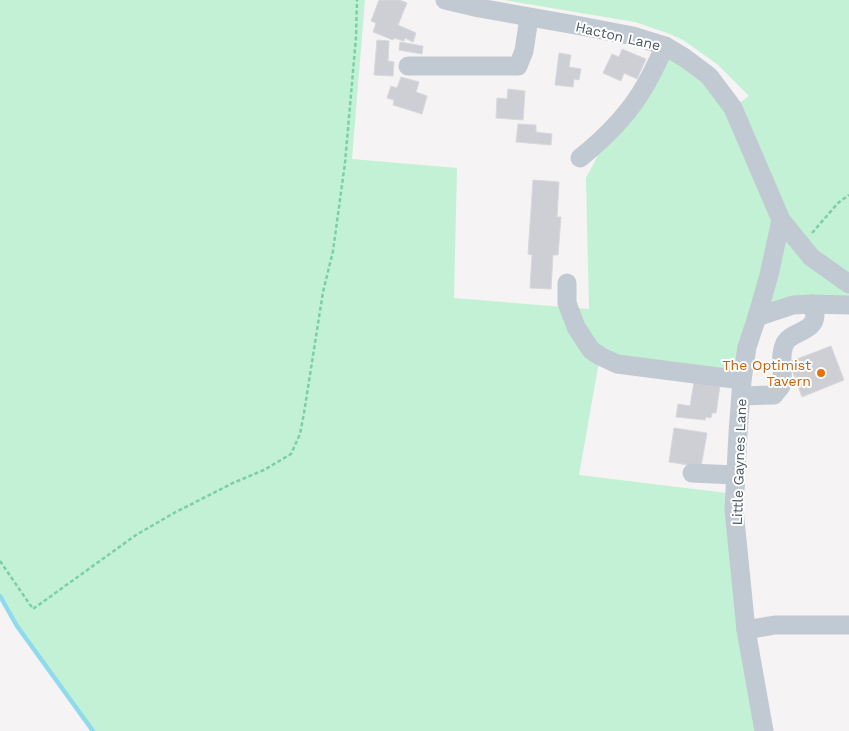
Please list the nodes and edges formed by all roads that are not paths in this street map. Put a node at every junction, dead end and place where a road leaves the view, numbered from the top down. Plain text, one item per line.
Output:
1 (445, 0) edge
2 (530, 18) junction
3 (665, 46) junction
4 (408, 66) dead end
5 (580, 158) dead end
6 (781, 220) junction
7 (567, 283) dead end
8 (849, 284) edge
9 (812, 304) junction
10 (849, 305) edge
11 (757, 317) junction
12 (741, 388) junction
13 (692, 472) dead end
14 (736, 474) junction
15 (849, 625) edge
16 (746, 630) junction
17 (764, 731) edge

1 - 2 street, Hacton Lane
2 - 3 street, Hacton Lane
2 - 4 street
3 - 5 street
3 - 6 street, Hacton Lane
6 - 8 street, Hacton Lane
6 - 11 street, Little Gaynes Lane
7 - 12 street
9 - 10 street
9 - 11 street
9 - 12 street
11 - 12 street, Little Gaynes Lane
12 - 14 street, Little Gaynes Lane
13 - 14 street
14 - 16 street, Little Gaynes Lane
15 - 16 street
16 - 17 street, Little Gaynes Lane

